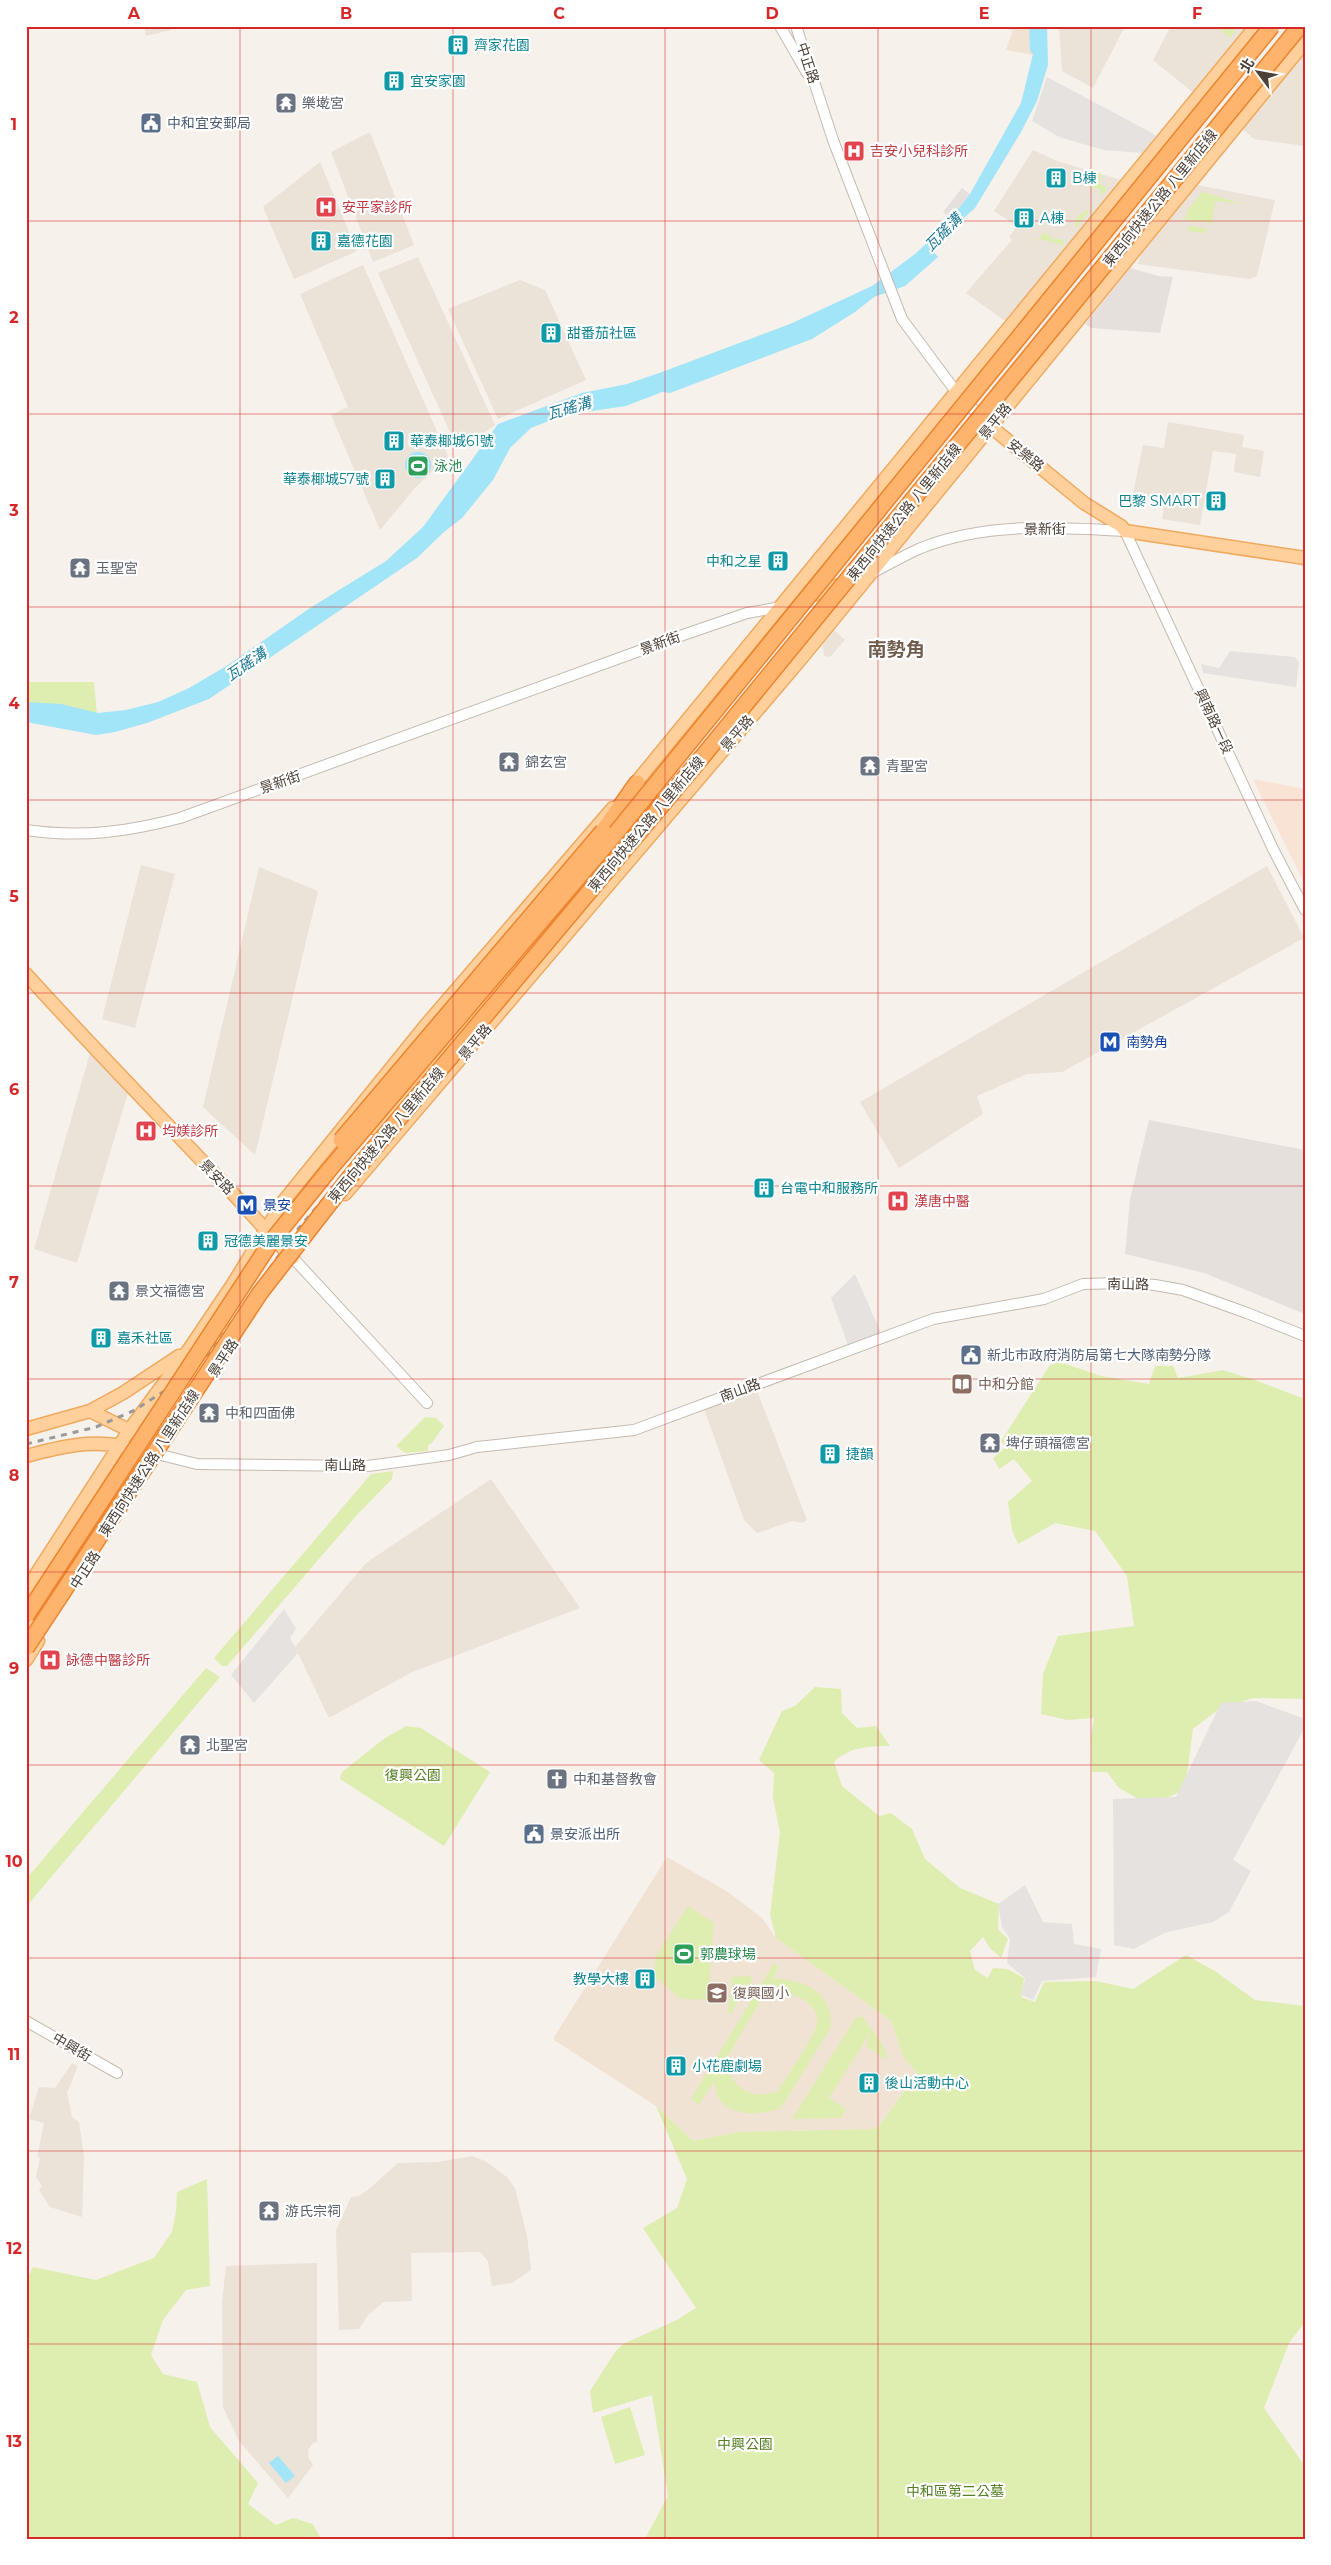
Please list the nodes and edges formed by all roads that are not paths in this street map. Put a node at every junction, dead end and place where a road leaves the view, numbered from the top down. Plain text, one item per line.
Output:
1 (780, 26) edge
2 (796, 26) edge
3 (1256, 26) edge
4 (1272, 26) edge
5 (1300, 26) edge
6 (1305, 42) edge
7 (814, 82) junction
8 (886, 276) joint
9 (957, 392) junction
10 (990, 426) junction
11 (1125, 531) junction
12 (1305, 558) edge
13 (870, 573) junction
14 (781, 607) junction
15 (659, 756) junction
16 (637, 783) junction
17 (26, 830) edge
18 (1305, 910) edge
19 (26, 974) edge
20 (268, 1236) junction
21 (293, 1258) junction
22 (1305, 1336) edge
23 (190, 1348) junction
24 (166, 1379) junction
25 (427, 1403) dead end
26 (191, 1408) junction
27 (90, 1411) junction
28 (26, 1429) edge
29 (130, 1429) junction
30 (120, 1446) junction
31 (146, 1447) junction
32 (161, 1455) junction
33 (26, 1456) edge
34 (26, 1590) edge
35 (26, 1616) edge
36 (26, 1633) edge
37 (26, 1648) edge
38 (26, 1660) edge
39 (26, 2022) edge
40 (117, 2073) dead end

1 - 7 street
2 - 7 street, 中正路
3 - 9 main road, 景平路
4 - 20 highway, 東西向快速公路 八里新店線, bridge
5 - 37 highway, 東西向快速公路 八里新店線, bridge
6 - 10 main road, 景平路
7 - 8 street, 中正路
8 - 9 street, 安樂路
9 - 10 street, 安樂路
9 - 14 main road, 景平路
10 - 11 main road, 安樂路
10 - 13 main road, 景平路
11 - 12 main road, 景新街
11 - 13 street, 景新街
11 - 18 street, 興南路一段
13 - 14 main road, 景新街
13 - 21 main road, 景平路
14 - 15 main road, 景平路
14 - 17 street, 景新街
15 - 16 main road, 景平路
15 - 20 main road, 景平路
16 - 20 highway, bridge
16 - 20 main road, 景平路
19 - 20 main road, 景安路
20 - 21 main road, 景安路
20 - 23 main road, 景平路
20 - 35 highway, 東西向快速公路 八里新店線, bridge
21 - 25 street, 景安路
21 - 26 main road, 景平路
22 - 32 street, 南山路
23 - 24 main road, 景平路
23 - 27 main road
24 - 29 main road, 景平路
24 - 31 main road, 中正路
26 - 31 main road, 中正路
26 - 32 main road, 景平路
27 - 28 main road
27 - 29 main road
29 - 30 main road, 景平路
29 - 31 main road
30 - 31 main road
30 - 33 main road
30 - 34 main road
31 - 32 main road
31 - 36 main road, 中正路
32 - 38 main road, 中正路
39 - 40 street, 中興街

